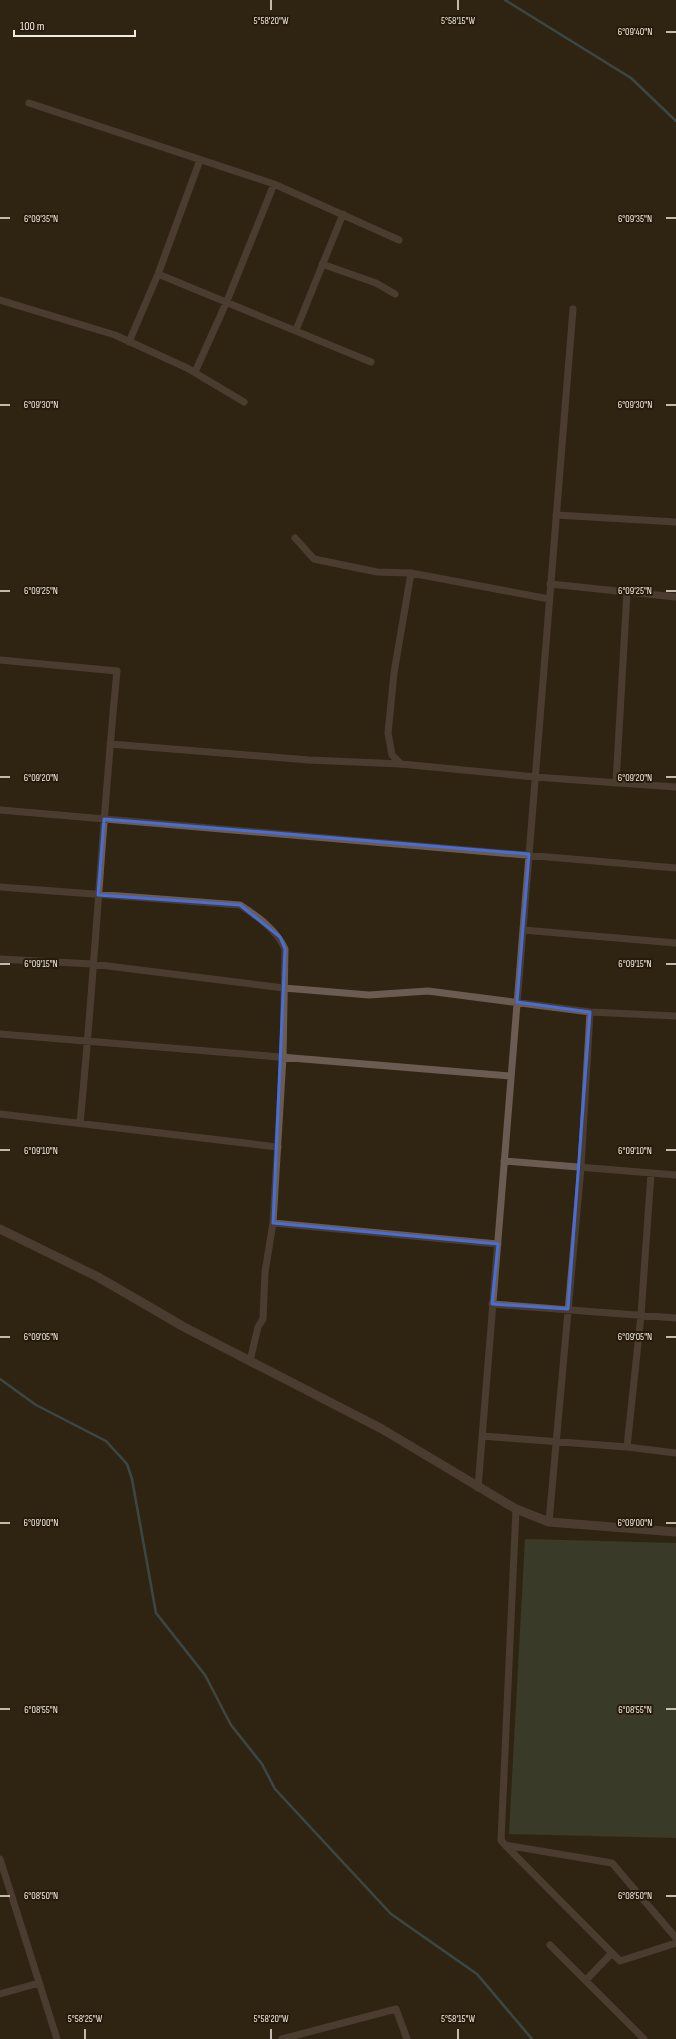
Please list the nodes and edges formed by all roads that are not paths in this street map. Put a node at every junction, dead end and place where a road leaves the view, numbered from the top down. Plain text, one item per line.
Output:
1 (29, 103) dead end
2 (200, 160) junction
3 (274, 184) junction
4 (343, 214) junction
5 (399, 240) dead end
6 (322, 264) junction
7 (158, 274) junction
8 (395, 294) dead end
9 (0, 300) edge
10 (227, 301) junction
11 (573, 309) dead end
12 (296, 330) junction
13 (129, 342) junction
14 (371, 362) dead end
15 (195, 372) junction
16 (244, 402) dead end
17 (556, 515) junction
18 (676, 522) edge
19 (295, 538) dead end
20 (411, 573) junction
21 (550, 584) junction
22 (627, 592) junction
23 (676, 597) edge
24 (549, 599) junction
25 (0, 660) edge
26 (110, 744) junction
27 (401, 764) junction
28 (535, 777) junction
29 (616, 783) junction
30 (676, 787) edge
31 (0, 810) edge
32 (104, 819) junction
33 (529, 854) junction
34 (676, 868) edge
35 (0, 887) edge
36 (98, 895) junction
37 (523, 930) junction
38 (676, 943) edge
39 (0, 959) edge
40 (92, 964) junction
41 (284, 988) junction
42 (517, 1002) junction
43 (590, 1012) junction
44 (676, 1016) edge
45 (0, 1034) edge
46 (88, 1042) junction
47 (283, 1057) junction
48 (511, 1076) junction
49 (0, 1114) edge
50 (80, 1123) junction
51 (278, 1147) junction
52 (504, 1161) junction
53 (581, 1167) junction
54 (651, 1173) junction
55 (676, 1175) edge
56 (272, 1223) junction
57 (0, 1229) edge
58 (498, 1244) junction
59 (492, 1304) junction
60 (568, 1309) junction
61 (641, 1315) junction
62 (676, 1318) edge
63 (250, 1361) junction
64 (482, 1436) junction
65 (557, 1443) junction
66 (627, 1448) junction
67 (676, 1453) edge
68 (478, 1488) junction
69 (516, 1509) junction
70 (549, 1522) junction
71 (676, 1532) edge
72 (505, 1845) junction
73 (0, 1859) edge
74 (676, 1938) edge
75 (676, 1943) edge
76 (550, 1945) dead end
77 (612, 1953) junction
78 (586, 1980) junction
79 (39, 1982) junction
80 (0, 1994) edge
81 (57, 2039) edge
82 (282, 2039) edge
83 (407, 2039) edge
84 (644, 2039) edge

1 - 2 street
2 - 3 street
2 - 7 street
3 - 4 street
3 - 10 street
4 - 5 street
4 - 6 street
6 - 8 street
6 - 12 street
7 - 10 street
7 - 13 street
9 - 13 street
10 - 12 street
10 - 15 street
11 - 17 street
12 - 14 street
13 - 15 street
15 - 16 street
17 - 18 street
17 - 21 street
19 - 20 street
20 - 24 street
20 - 27 street
21 - 22 street
21 - 24 street
22 - 23 street
22 - 29 street
24 - 28 street
25 - 26 street
26 - 27 street
26 - 32 street
27 - 28 street
28 - 29 street
28 - 33 street
29 - 30 street
31 - 32 street
32 - 33 street
32 - 36 street
33 - 34 street
33 - 37 street
35 - 36 street
36 - 40 street
36 - 41 street
37 - 38 street
37 - 42 street
39 - 40 street
40 - 41 street
40 - 46 street
41 - 42 street
41 - 47 street
42 - 43 street
42 - 48 street
43 - 44 street
43 - 53 street
45 - 46 street
46 - 47 street
46 - 50 street
47 - 48 street
47 - 51 street
48 - 52 street
49 - 50 street
50 - 51 street
51 - 56 street
52 - 53 street
52 - 58 street
53 - 54 street
53 - 60 street
54 - 55 street
54 - 61 street
56 - 58 street
56 - 63 street
57 - 63 street
58 - 59 street
59 - 60 street
59 - 64 street
60 - 61 street
60 - 65 street
61 - 62 street
61 - 66 street
63 - 68 street
64 - 65 street
64 - 68 street
65 - 66 street
65 - 70 street
66 - 67 street
68 - 69 street
69 - 70 street
69 - 72 street
70 - 71 street
72 - 74 street
72 - 77 street
73 - 79 street
75 - 77 street
76 - 78 street
77 - 78 street
78 - 84 street
79 - 80 street
79 - 81 street
82 - 83 street

